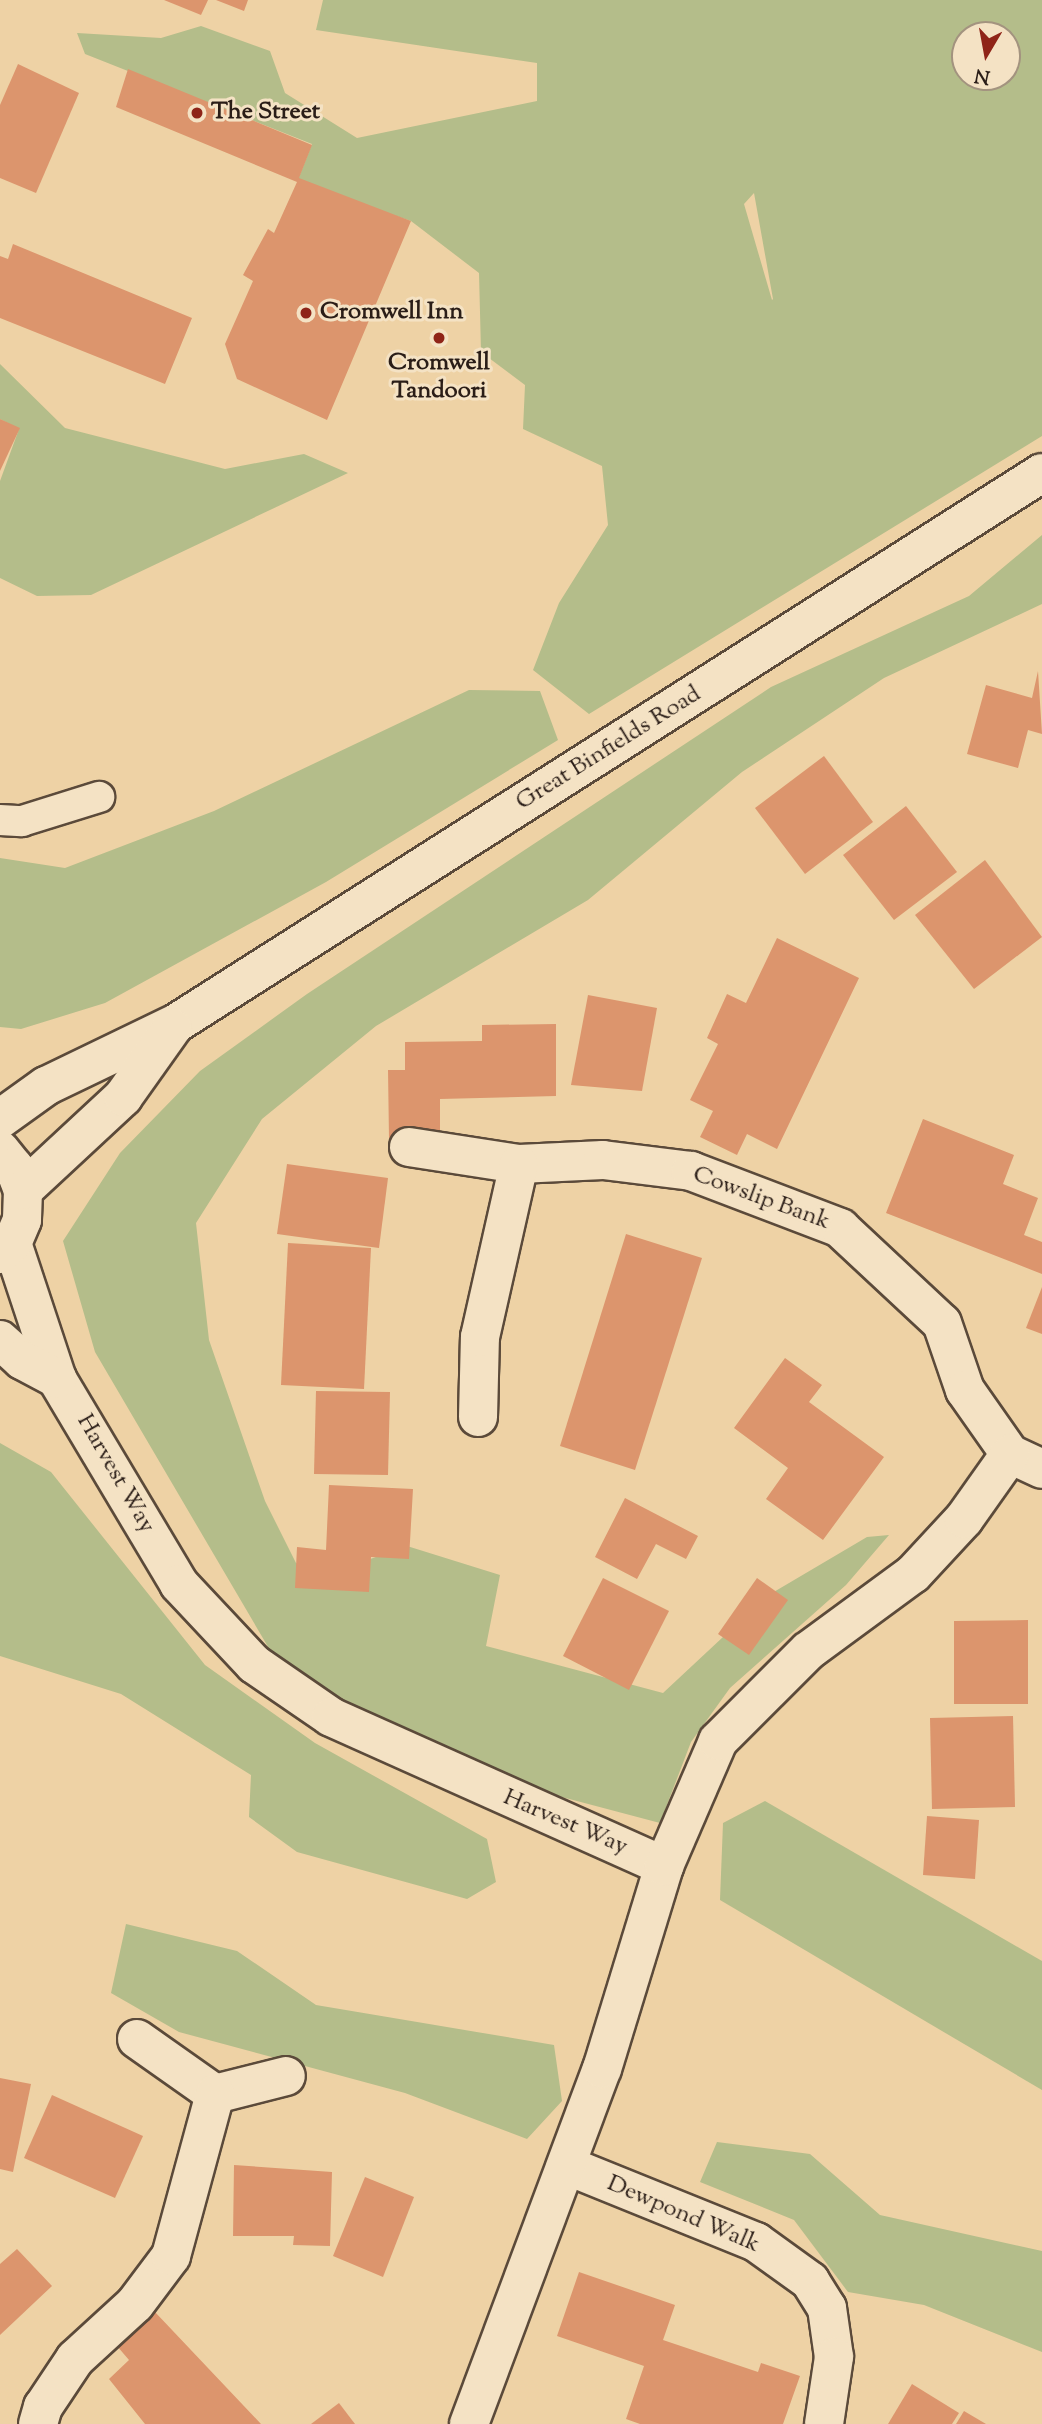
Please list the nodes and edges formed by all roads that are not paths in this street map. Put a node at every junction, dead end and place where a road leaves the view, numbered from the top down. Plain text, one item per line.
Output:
1 (1042, 473) edge
2 (99, 797) dead end
3 (0, 820) edge
4 (175, 1024) junction
5 (0, 1119) edge
6 (410, 1147) dead end
7 (0, 1150) edge
8 (519, 1164) junction
9 (23, 1190) junction
10 (6, 1248) edge
11 (0, 1340) edge
12 (57, 1379) junction
13 (478, 1417) dead end
14 (1026, 1462) edge
15 (664, 1866) junction
16 (136, 2039) dead end
17 (286, 2076) dead end
18 (215, 2094) junction
19 (568, 2166) junction
20 (37, 2424) edge
21 (469, 2424) edge
22 (824, 2424) edge

1 - 4 street, Great Binfields Road
2 - 3 lane
4 - 5 street, Great Binfields Road
4 - 9 street, Great Binfields Road
6 - 8 street, Cowslip Bank
7 - 9 street
8 - 13 street
8 - 14 street, Cowslip Bank
9 - 10 street
10 - 12 street, Harvest Way
11 - 12 street
12 - 15 street, Harvest Way
14 - 15 street, Cowslip Bank
15 - 19 street
16 - 18 street
17 - 18 street
18 - 20 street
19 - 21 street
19 - 22 street, Dewpond Walk

